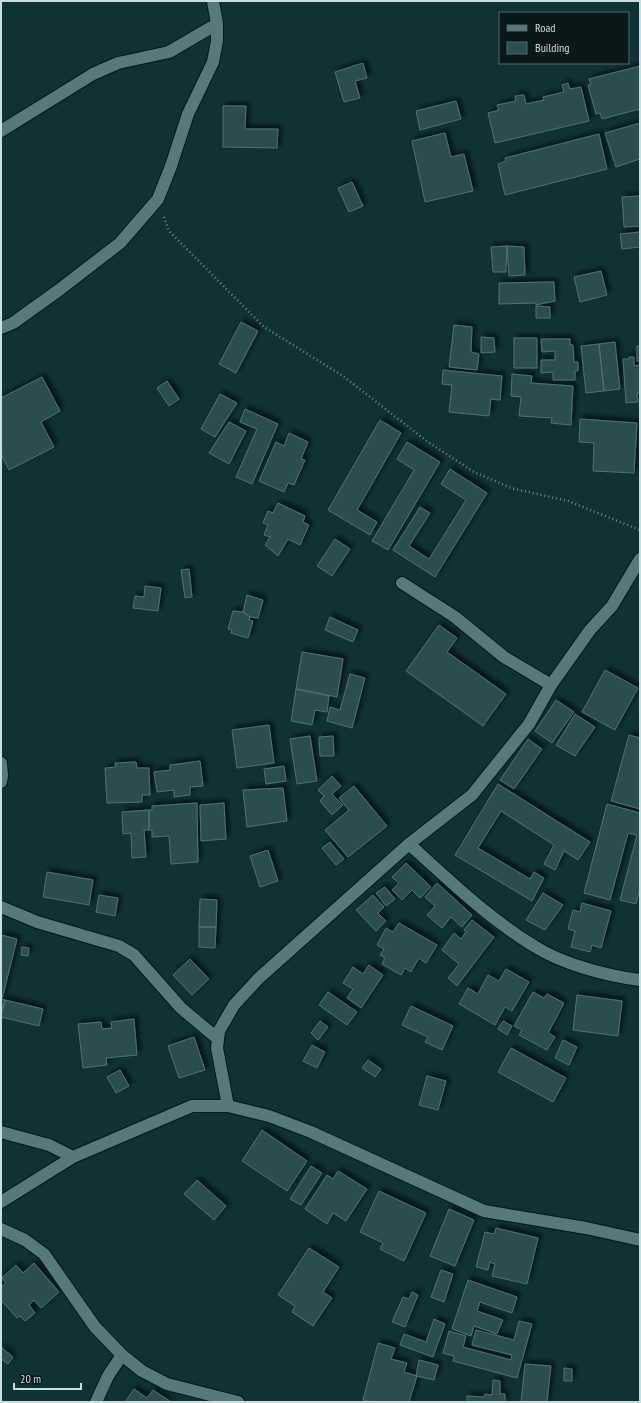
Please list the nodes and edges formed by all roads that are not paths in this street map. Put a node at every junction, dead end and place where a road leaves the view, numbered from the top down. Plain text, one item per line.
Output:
1 (213, 1) edge
2 (217, 24) junction
3 (1, 131) edge
4 (1, 328) edge
5 (640, 559) edge
6 (402, 582) dead end
7 (551, 685) junction
8 (1, 763) edge
9 (1, 782) edge
10 (409, 844) junction
11 (1, 908) edge
12 (640, 980) edge
13 (218, 1039) junction
14 (228, 1106) junction
15 (1, 1132) edge
16 (73, 1157) junction
17 (1, 1202) edge
18 (1, 1229) edge
19 (640, 1240) edge
20 (122, 1355) junction
21 (96, 1402) edge
22 (238, 1402) edge

1 - 2 street
2 - 3 street
2 - 4 street
5 - 7 street
6 - 7 street
7 - 10 street
8 - 9 street
10 - 12 street
10 - 13 street
11 - 13 street
13 - 14 street
14 - 16 street
14 - 19 street
15 - 16 street
16 - 17 street
18 - 20 street
20 - 21 street
20 - 22 street

